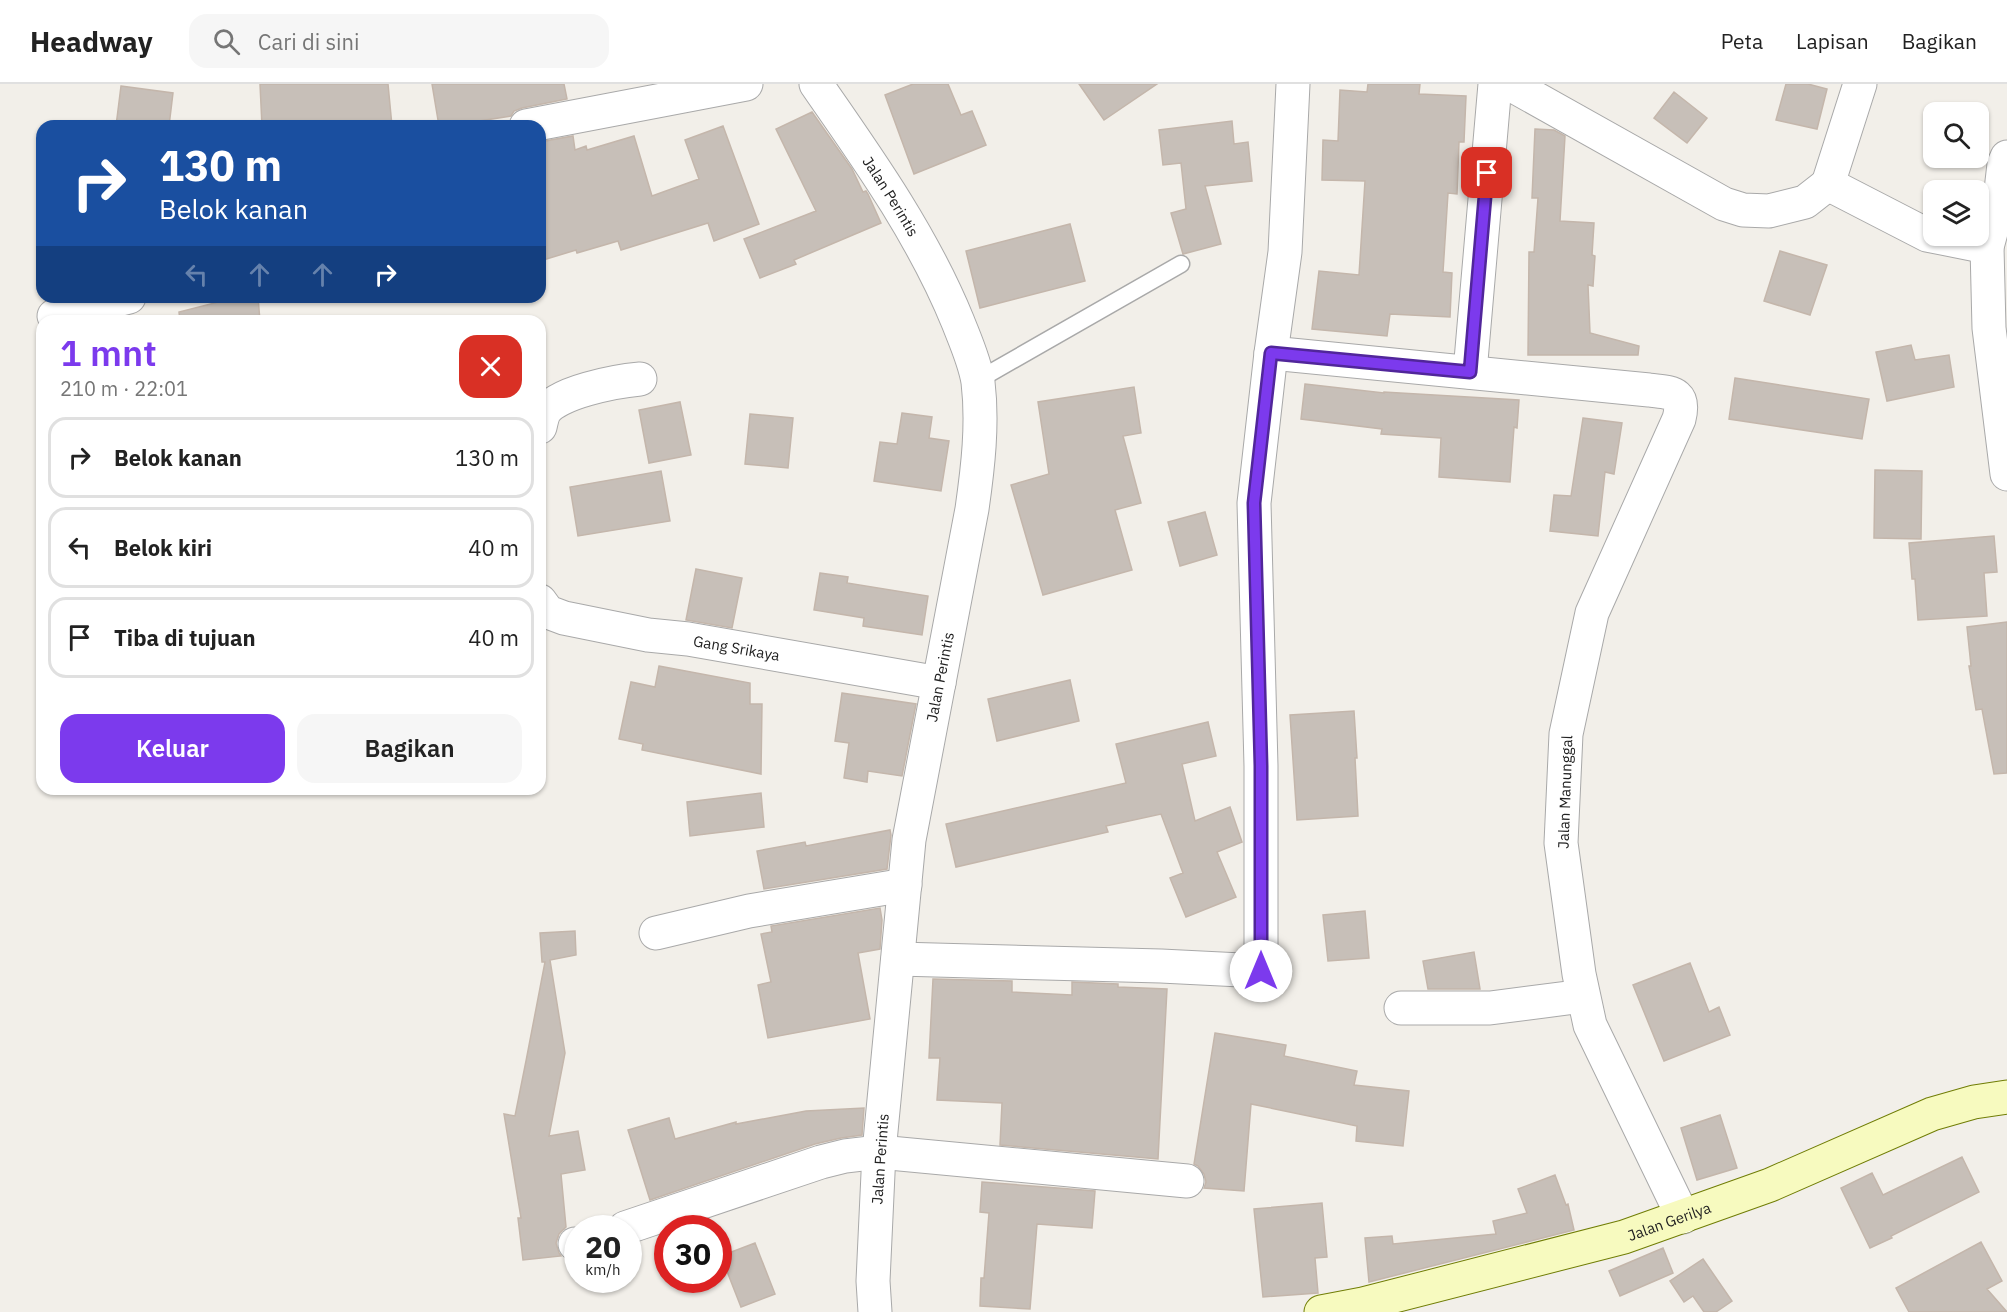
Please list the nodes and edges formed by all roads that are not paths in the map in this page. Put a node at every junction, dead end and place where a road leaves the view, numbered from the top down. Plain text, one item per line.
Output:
1 (746, 84) edge
2 (816, 84) edge
3 (1293, 84) edge
4 (1495, 84) edge
5 (1510, 84) edge
6 (1860, 84) edge
7 (546, 122) edge
8 (2006, 162) edge
9 (1828, 184) junction
10 (1987, 247) junction
11 (1181, 264) dead end
12 (104, 303) edge
13 (54, 315) dead end
14 (1998, 331) edge
15 (1271, 353) junction
16 (1470, 372) junction
17 (640, 379) dead end
18 (978, 380) junction
19 (546, 410) edge
20 (2007, 469) edge
21 (2007, 474) edge
22 (546, 609) edge
23 (939, 683) junction
24 (905, 885) junction
25 (656, 933) dead end
26 (897, 959) junction
27 (1583, 996) junction
28 (1401, 1008) dead end
29 (2007, 1097) edge
30 (879, 1152) junction
31 (1187, 1181) dead end
32 (1683, 1217) junction
33 (642, 1222) edge
34 (875, 1312) edge
35 (1322, 1312) edge

1 - 7 street
2 - 18 street, Jalan Perintis
3 - 15 street
4 - 16 street
5 - 9 street
6 - 9 street
8 - 10 street
9 - 10 street
10 - 14 street
11 - 18 lane
12 - 13 street
14 - 20 street
15 - 16 street
15 - 26 street
16 - 27 street, Jalan Manunggal
17 - 19 street
18 - 23 street, Jalan Perintis
20 - 21 street
22 - 23 street, Gang Srikaya
23 - 24 street, Jalan Perintis
24 - 25 street
24 - 26 street, Jalan Perintis
26 - 30 street, Jalan Perintis
27 - 28 street
27 - 32 street, Jalan Manunggal
29 - 32 street, Jalan Gerilya
30 - 31 street
30 - 33 street
30 - 34 street, Jalan Perintis
32 - 35 street, Jalan Gerilya

